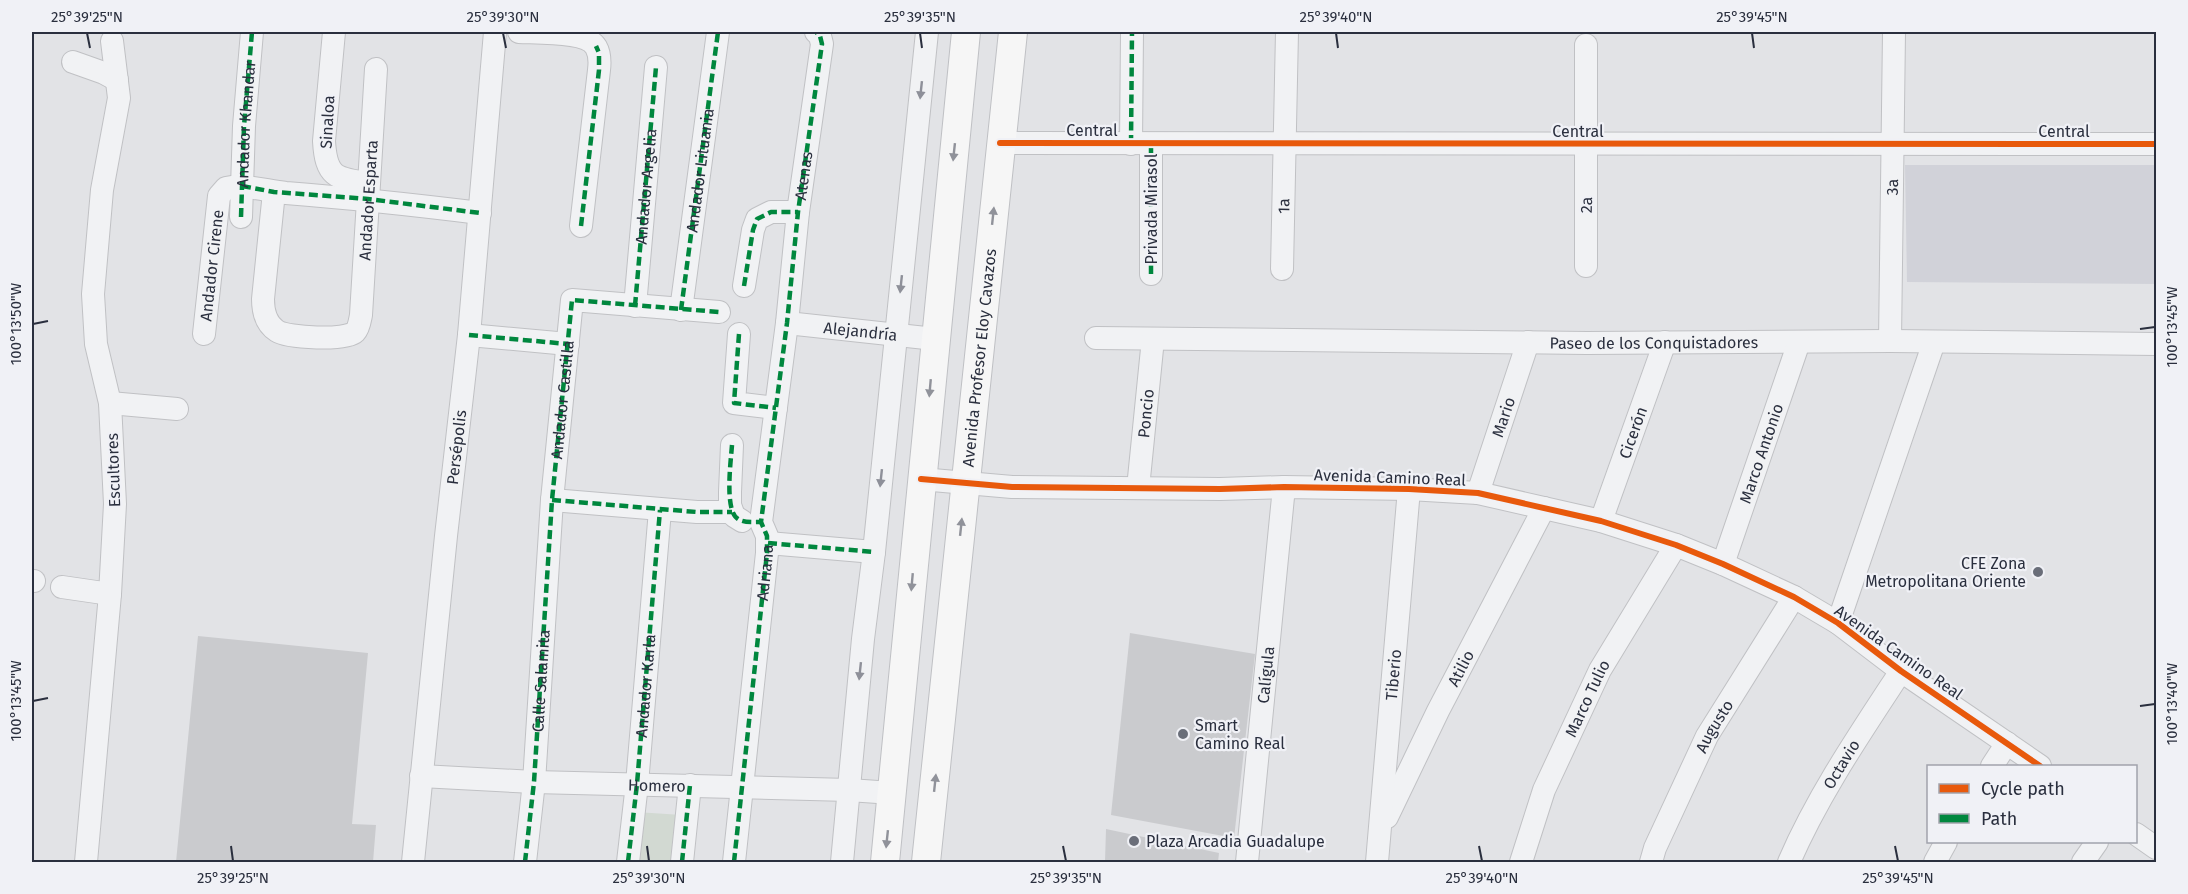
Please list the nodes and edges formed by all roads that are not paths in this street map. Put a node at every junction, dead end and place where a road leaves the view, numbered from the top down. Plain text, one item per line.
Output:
1 (252, 32) edge
2 (334, 32) edge
3 (495, 32) edge
4 (519, 32) edge
5 (718, 32) edge
6 (816, 32) edge
7 (927, 32) edge
8 (966, 32) edge
9 (1013, 32) edge
10 (1132, 32) edge
11 (1287, 32) edge
12 (1894, 32) edge
13 (112, 41) dead end
14 (1586, 45) dead end
15 (74, 62) dead end
16 (656, 67) dead end
17 (376, 69) dead end
18 (117, 80) junction
19 (1000, 143) junction
20 (1141, 144) junction
21 (1285, 144) junction
22 (1891, 144) junction
23 (2157, 144) edge
24 (1587, 145) junction
25 (242, 186) junction
26 (368, 191) junction
27 (274, 192) junction
28 (798, 212) junction
29 (480, 213) junction
30 (241, 217) dead end
31 (581, 226) dead end
32 (1586, 266) dead end
33 (1282, 268) dead end
34 (1151, 274) dead end
35 (744, 286) dead end
36 (635, 306) junction
37 (681, 310) junction
38 (719, 312) dead end
39 (269, 323) joint
40 (787, 323) junction
41 (204, 334) dead end
42 (739, 334) dead end
43 (896, 334) junction
44 (469, 335) junction
45 (1096, 338) dead end
46 (935, 339) junction
47 (1153, 339) junction
48 (1890, 340) junction
49 (1528, 342) junction
50 (1665, 342) junction
51 (1799, 342) junction
52 (1934, 342) junction
53 (568, 344) junction
54 (2157, 344) edge
55 (110, 403) junction
56 (776, 408) junction
57 (177, 409) dead end
58 (732, 445) dead end
59 (921, 479) junction
60 (965, 483) junction
61 (1284, 487) junction
62 (1138, 488) junction
63 (1409, 489) junction
64 (1478, 493) junction
65 (552, 500) junction
66 (1544, 508) junction
67 (660, 510) junction
68 (732, 512) junction
69 (1601, 521) junction
70 (765, 533) junction
71 (1676, 545) junction
72 (874, 552) junction
73 (1723, 564) junction
74 (62, 587) dead end
75 (110, 594) junction
76 (1794, 597) junction
77 (1838, 623) junction
78 (1901, 670) junction
79 (2007, 743) junction
80 (1993, 765) edge
81 (2039, 765) edge
82 (422, 776) junction
83 (534, 782) junction
84 (637, 784) junction
85 (690, 785) junction
86 (742, 786) junction
87 (849, 789) junction
88 (892, 793) junction
89 (1381, 828) junction
90 (2137, 835) edge
91 (1945, 843) edge
92 (2096, 843) edge
93 (2157, 848) edge
94 (86, 862) edge
95 (412, 862) edge
96 (525, 862) edge
97 (628, 862) edge
98 (682, 862) edge
99 (734, 862) edge
100 (842, 862) edge
101 (885, 862) edge
102 (927, 862) edge
103 (1247, 862) edge
104 (1377, 862) edge
105 (1521, 862) edge
106 (1651, 862) edge
107 (1789, 862) edge
108 (1935, 862) edge
109 (2083, 862) edge

1 - 25 street, Andador Khandar
2 - 26 street, Sinaloa
3 - 29 street, Persépolis
4 - 31 street
5 - 37 street, Andador Lituania
6 - 28 street, Atenas
7 -> 43 street
8 -> 46 main road
9 - 19 main road, Avenida Profesor Eloy Cavazos
10 - 20 street, Privada Mirasol
11 - 21 street, 1a
12 - 22 street, 3a
13 - 18 street, Escultores
14 - 24 street, 2a
15 - 18 street
16 - 36 street, Andador Argelia
17 - 26 street, Andador Esparta
18 - 55 street, Escultores
19 - 20 street, Central
60 -> 19 main road, Avenida Profesor Eloy Cavazos
20 - 21 street, Central
20 - 34 street, Privada Mirasol
21 - 24 street, Central
21 - 33 street, 1a
22 - 23 street, Central
22 - 24 street, Central
22 - 48 street, 3a
24 - 32 street, 2a
25 - 27 street
25 - 30 street, Andador Khandar
25 - 41 street, Andador Cirene
26 - 27 street
26 - 29 street
26 - 39 street, Andador Esparta
27 - 39 street, Andador Khandar
28 - 35 street
28 - 40 street, Atenas
29 - 44 street, Persépolis
36 - 37 street
36 - 53 street, Andador Castilla
37 - 38 street
40 - 43 street, Alejandría
40 - 56 street, Adriana
42 - 56 street
43 - 46 street, Alejandría
43 -> 72 street
44 - 53 street
44 - 82 street, Persépolis
45 - 47 street, Paseo de los Conquistadores
46 -> 59 main road
47 - 49 street, Paseo de los Conquistadores
47 - 62 street, Poncio
48 - 51 street, Paseo de los Conquistadores
48 - 52 street, Paseo de los Conquistadores
49 - 50 street, Paseo de los Conquistadores
49 - 64 street, Mario
50 - 51 street, Paseo de los Conquistadores
50 - 69 street, Cicerón
51 - 73 street, Marco Antonio
52 - 54 street, Paseo de los Conquistadores
52 - 77 street
53 - 65 street, Andador Castilla
55 - 57 street
55 - 75 street, Escultores
56 - 70 street, Adriana
58 - 68 street
59 - 60 street, Avenida Camino Real
59 -> 88 main road
60 - 62 street, Avenida Camino Real
102 -> 60 main road, Avenida Profesor Eloy Cavazos
61 - 62 street, Avenida Camino Real
61 - 63 street, Avenida Camino Real
61 - 103 street, Calígula
63 - 64 street, Avenida Camino Real
63 - 89 street, Tiberio
64 - 66 street, Avenida Camino Real
65 - 67 street
65 - 83 street, Calle Salamita
66 - 69 street, Avenida Camino Real
66 - 89 street, Atilio
67 - 68 street
67 - 84 street, Andador Karla
68 - 70 street
69 - 71 street, Avenida Camino Real
70 - 72 street
70 - 86 street, Adriana
71 - 73 street, Avenida Camino Real
71 - 105 street, Marco Tulio
72 -> 87 street
73 - 76 street, Avenida Camino Real
74 - 75 street
75 - 94 street, Escultores
76 - 77 street, Avenida Camino Real
76 - 106 street, Augusto
77 - 78 street, Avenida Camino Real
78 - 79 street, Avenida Camino Real
78 - 107 street, Octavio
79 - 80 street
79 - 81 street, Avenida Camino Real
82 - 83 street, Homero
82 - 95 street, Persépolis
83 - 84 street, Homero
83 - 96 street, Calle Salamita
84 - 85 street, Homero
84 - 97 street, Andador Karla
85 - 86 street, Homero
85 - 98 street
86 - 87 street, Homero
86 - 99 street, Adriana
87 - 88 street, Homero
87 - 100 street
88 -> 101 main road
89 - 104 street, Tiberio
90 - 93 street
91 - 108 street
92 - 109 street

